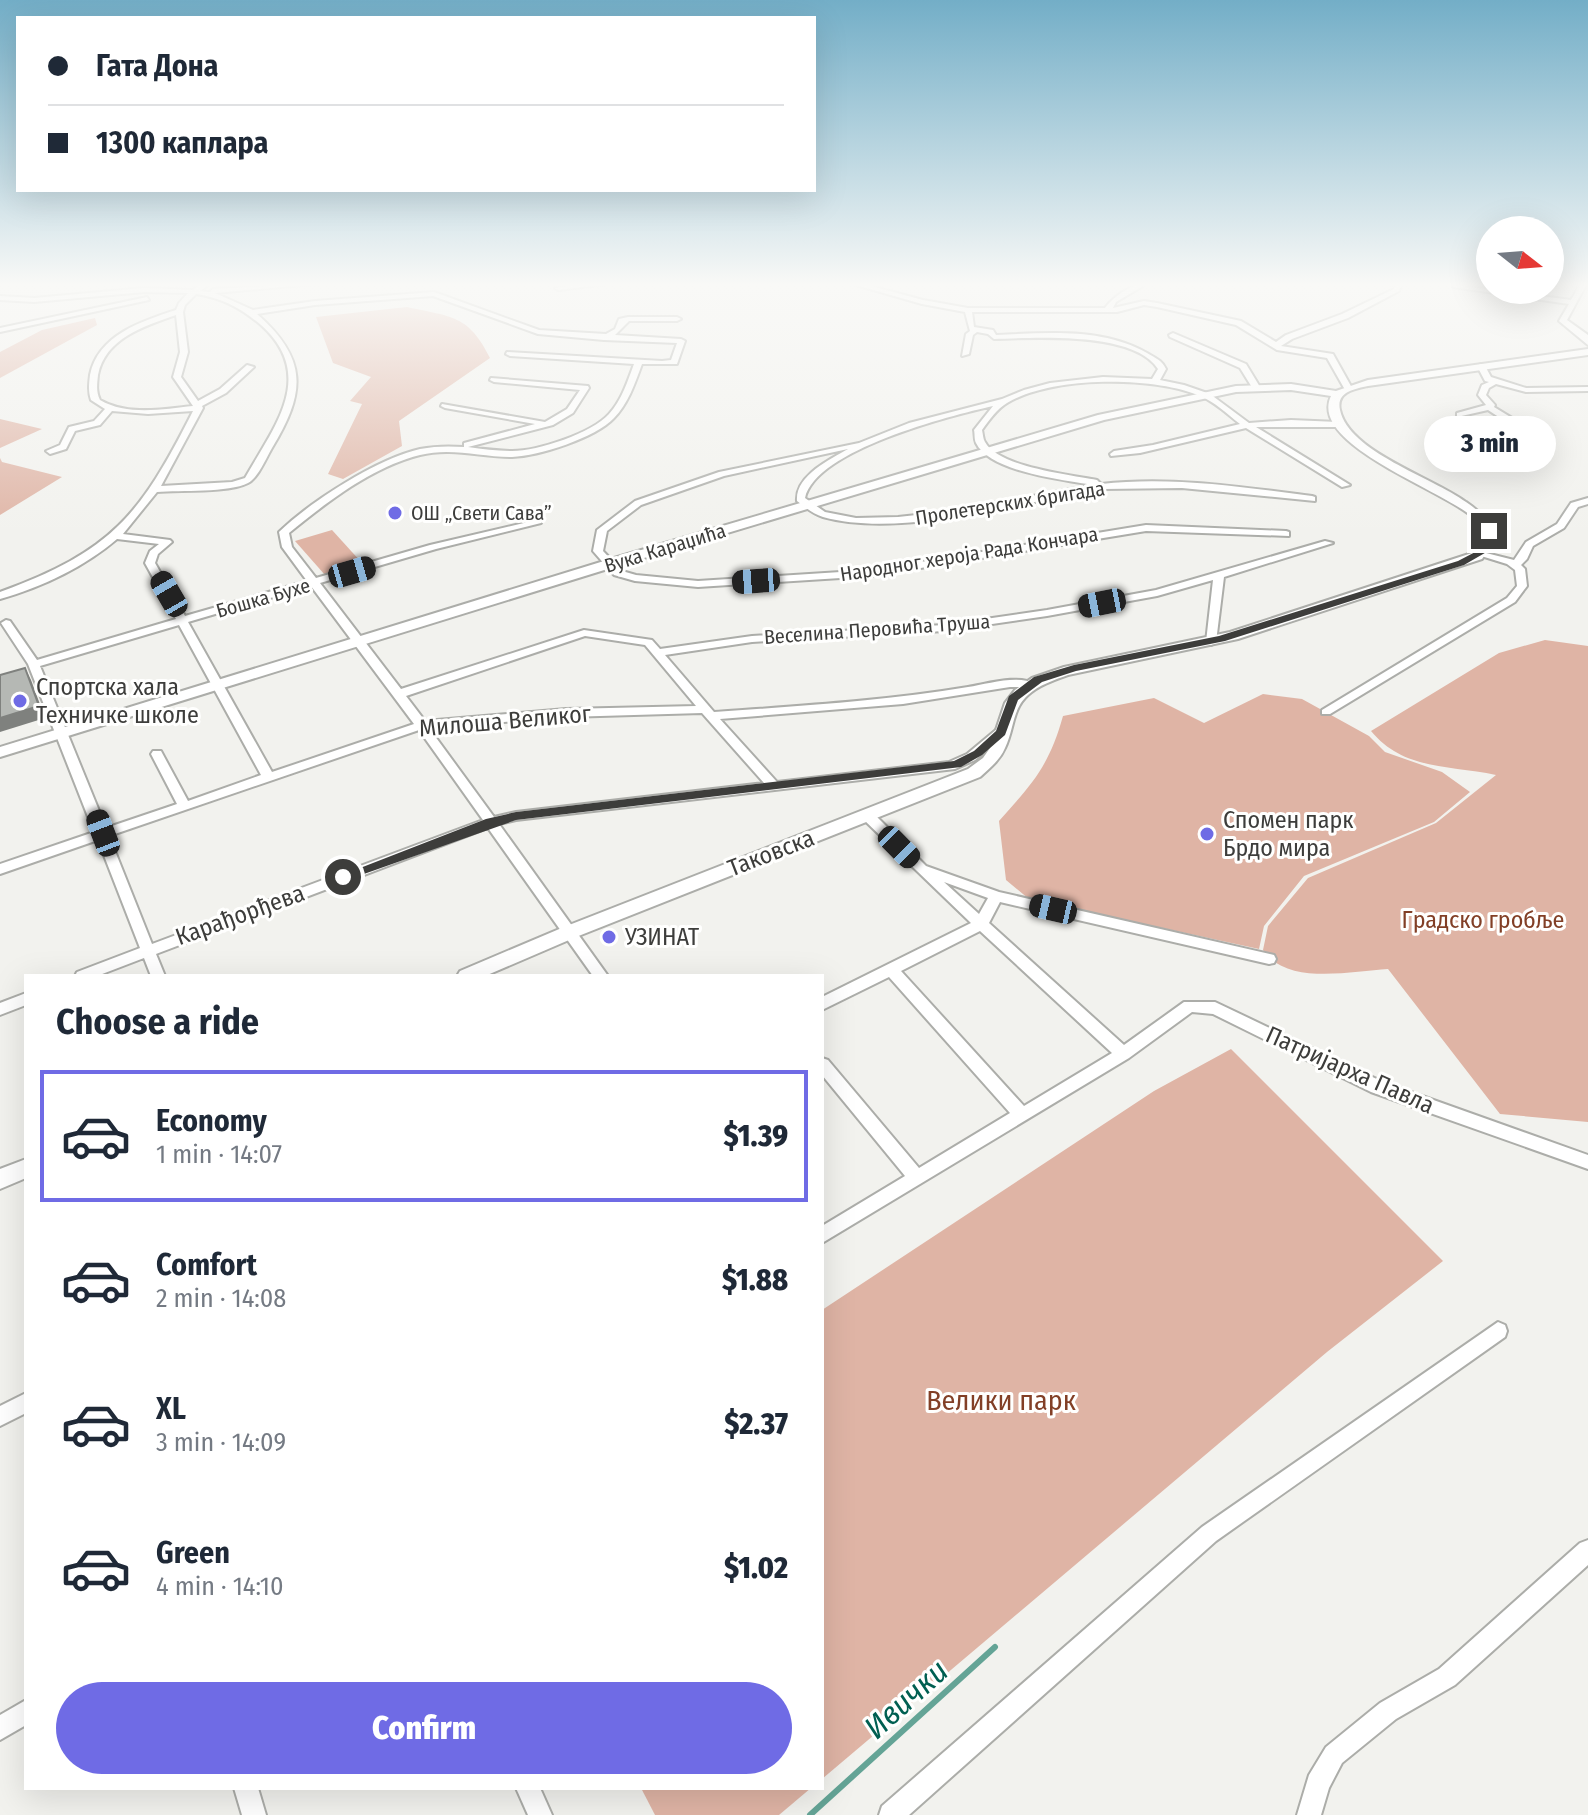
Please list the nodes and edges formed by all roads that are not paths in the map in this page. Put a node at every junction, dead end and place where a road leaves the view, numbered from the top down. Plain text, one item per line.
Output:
1 (250, 367) dead end
2 (94, 368) edge
3 (180, 368) edge
4 (291, 368) edge
5 (637, 368) edge
6 (1161, 368) edge
7 (1244, 368) edge
8 (1334, 368) edge
9 (1472, 368) edge
10 (1482, 368) edge
11 (226, 375) dead end
12 (241, 376) junction
13 (494, 380) dead end
14 (1494, 382) junction
15 (1154, 383) junction
16 (1256, 387) junction
17 (1588, 389) edge
18 (1343, 391) junction
19 (1204, 394) junction
20 (1005, 401) junction
21 (198, 406) junction
22 (445, 406) dead end
23 (1489, 407) junction
24 (110, 408) junction
25 (1460, 415) dead end
26 (1514, 423) dead end
27 (546, 424) junction
28 (1335, 424) junction
29 (1247, 426) junction
30 (856, 445) junction
31 (447, 448) junction
32 (50, 451) dead end
33 (987, 451) junction
34 (1114, 454) dead end
35 (1345, 485) dead end
36 (1106, 486) junction
37 (155, 489) junction
38 (1312, 499) dead end
39 (1588, 501) edge
40 (806, 506) junction
41 (538, 521) dead end
42 (1286, 534) dead end
43 (119, 536) junction
44 (1328, 543) dead end
45 (1482, 553) junction
46 (609, 564) junction
47 (1515, 564) junction
48 (1219, 575) junction
49 (316, 583) junction
50 (0, 596) edge
51 (184, 621) junction
52 (6, 623) dead end
53 (357, 642) junction
54 (1211, 642) junction
55 (658, 653) junction
56 (34, 664) junction
57 (1029, 684) junction
58 (217, 685) junction
59 (399, 694) junction
60 (709, 712) junction
61 (1326, 712) dead end
62 (422, 725) junction
63 (63, 732) junction
64 (1001, 732) junction
65 (0, 752) edge
66 (157, 754) dead end
67 (269, 778) junction
68 (774, 787) junction
69 (184, 806) junction
70 (868, 816) junction
71 (490, 822) junction
72 (103, 833) junction
73 (0, 869) edge
74 (921, 869) junction
75 (996, 896) junction
76 (981, 924) junction
77 (570, 932) junction
78 (148, 950) junction
79 (1269, 959) dead end
80 (891, 969) junction
81 (87, 974) edge
82 (157, 974) edge
83 (472, 974) edge
84 (600, 974) edge
85 (24, 1000) edge
86 (824, 1003) edge
87 (0, 1009) edge
88 (1123, 1054) junction
89 (824, 1066) edge
90 (1022, 1115) junction
91 (1588, 1162) edge
92 (24, 1169) edge
93 (917, 1178) junction
94 (0, 1179) edge
95 (824, 1234) edge
96 (1498, 1331) dead end
97 (24, 1404) edge
98 (0, 1416) edge
99 (1588, 1551) edge
100 (24, 1713) edge
101 (0, 1728) edge
102 (247, 1790) edge
103 (529, 1790) edge
104 (254, 1815) edge
105 (540, 1815) edge
106 (891, 1815) edge
107 (1309, 1815) edge

1 - 12 street
2 - 24 street
3 - 21 street
4 - 37 street
5 - 31 street
6 - 15 street
7 - 16 street
8 - 18 street
9 - 18 street, Вука Караџића
10 - 14 street
11 - 12 street
12 - 21 street
13 - 27 street
14 - 17 street
14 - 23 street
15 - 19 street
15 - 20 street
16 - 18 street, Вука Караџића
16 - 19 street, Вука Караџића
18 - 28 street
19 - 29 street
19 - 33 street, Вука Караџића
20 - 30 street
20 - 33 street
21 - 24 street
21 - 37 street
22 - 27 street
23 - 25 street
23 - 26 street
24 - 32 street
27 - 31 street
28 - 29 street
28 - 45 street
29 - 34 street
29 - 35 street
30 - 40 street
30 - 46 street
31 - 49 street
33 - 36 street
33 - 40 street, Вука Караџића
36 - 38 street, Пролетерских бригада
36 - 40 street, Пролетерских бригада
37 - 43 street
39 - 47 street
40 - 46 street, Вука Караџића
41 - 49 street, Бошка Бухе
42 - 46 street, Народног хероја Рада Кончара
43 - 50 street
43 - 51 street
44 - 48 street, Веселина Перовића Труша
45 - 47 street
45 - 54 street
46 - 53 street, Вука Караџића
47 - 61 street
48 - 54 street
48 - 55 street, Веселина Перовића Труша
49 - 51 street, Бошка Бухе
49 - 53 street
51 - 56 street, Бошка Бухе
51 - 58 street
52 - 56 street
53 - 58 street, Вука Караџића
53 - 59 street
54 - 57 street
55 - 59 street
55 - 60 street
56 - 63 street
57 - 60 street, Милоша Великог
57 - 64 street, Таковска
58 - 63 street, Вука Караџића
58 - 67 street
59 - 62 street
60 - 62 street, Милоша Великог
60 - 68 street
62 - 67 street, Милоша Великог
62 - 71 street
63 - 65 street, Вука Караџића
63 - 72 street
64 - 68 street, Карађорђева
64 - 70 street, Таковска
66 - 69 street
67 - 69 street, Милоша Великог
68 - 71 street, Карађорђева
69 - 72 street, Милоша Великог
70 - 74 street
70 - 77 street, Таковска
71 - 77 street
71 - 78 street, Карађорђева
72 - 73 street, Милоша Великог
72 - 78 street
74 - 75 street
74 - 76 street
75 - 76 street
75 - 79 street
76 - 80 street
76 - 88 street
77 - 83 street, Таковска
77 - 84 street
78 - 81 street, Карађорђева
78 - 82 street
80 - 86 street
80 - 90 street
85 - 87 street
88 - 90 street, Патријарха Павла
88 - 91 street, Патријарха Павла
89 - 93 street
90 - 93 street, Патријарха Павла
92 - 94 street
93 - 95 street, Патријарха Павла
96 - 106 street
97 - 98 street
99 - 107 street
100 - 101 street
102 - 104 street
103 - 105 street

